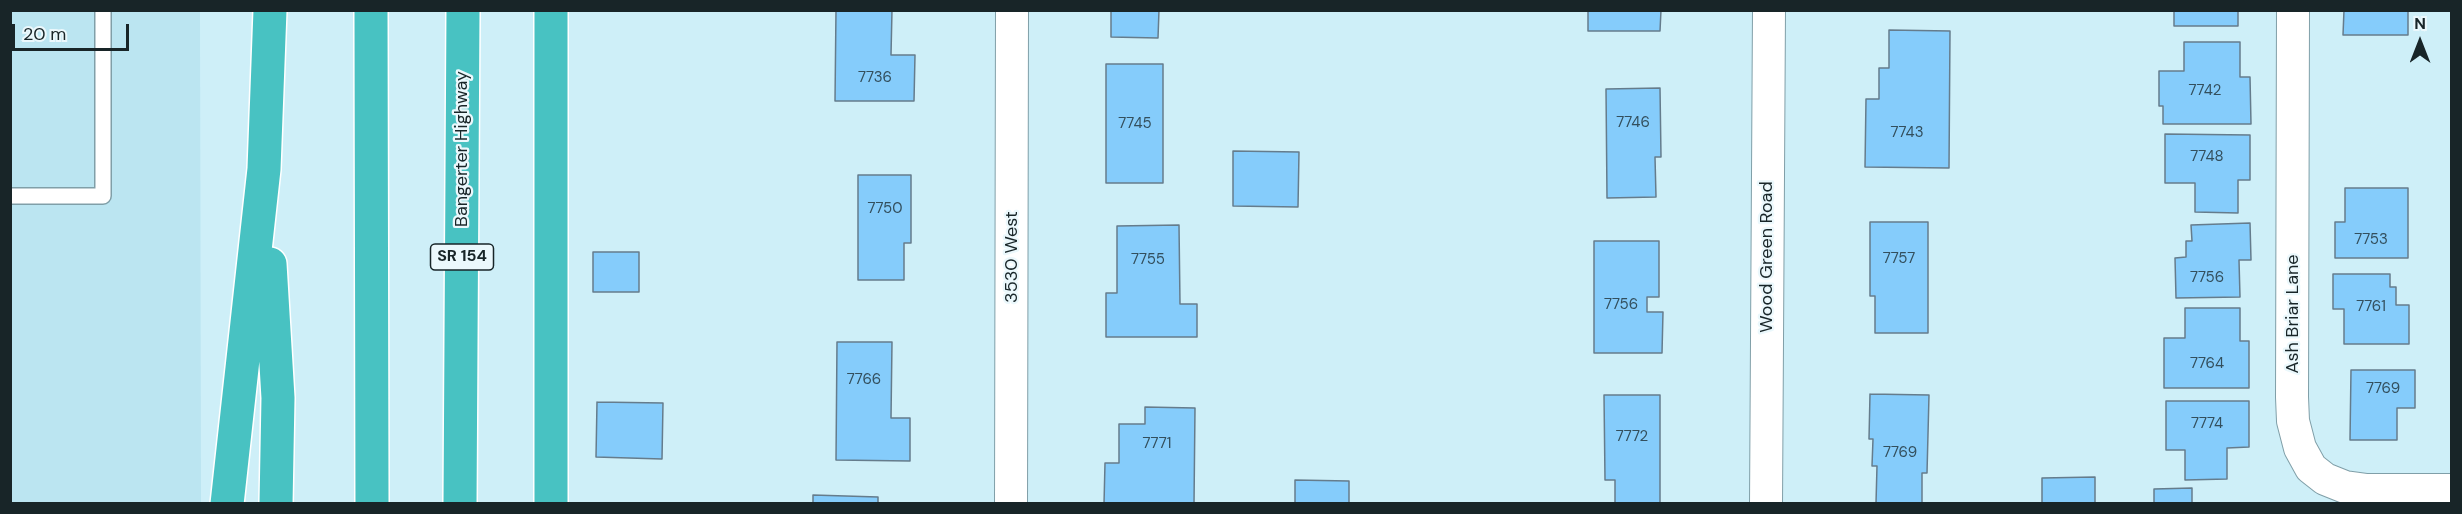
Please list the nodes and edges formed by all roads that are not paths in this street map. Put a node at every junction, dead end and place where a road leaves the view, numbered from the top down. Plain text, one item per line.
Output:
1 (103, 10) edge
2 (270, 10) edge
3 (371, 10) edge
4 (463, 10) edge
5 (551, 10) edge
6 (1012, 10) edge
7 (1768, 10) edge
8 (2293, 10) edge
9 (264, 169) junction
10 (10, 196) edge
11 (2451, 490) edge
12 (227, 504) edge
13 (276, 504) edge
14 (372, 504) edge
15 (460, 504) edge
16 (551, 504) edge
17 (1011, 504) edge
18 (1766, 504) edge

1 - 10 lane
2 - 9 highway
3 - 14 highway
4 - 15 highway, Bangerter Highway / SR 154
5 - 16 highway
6 - 17 street, 3530 West
7 - 18 street, Wood Green Road
8 - 11 street, Ash Briar Lane
9 - 12 highway
9 - 13 highway

